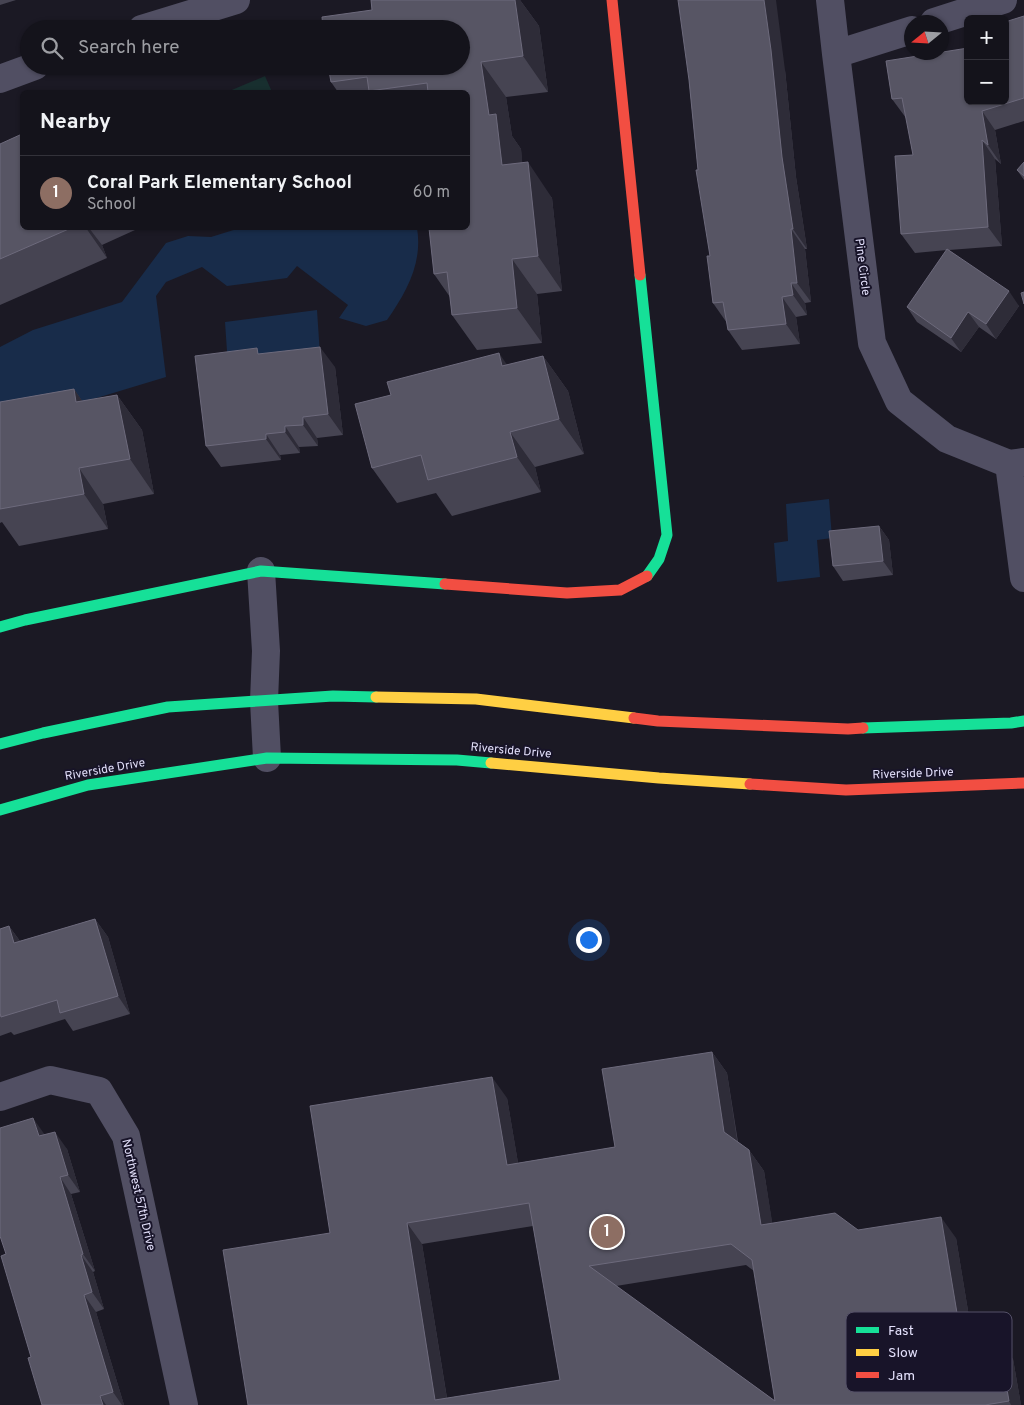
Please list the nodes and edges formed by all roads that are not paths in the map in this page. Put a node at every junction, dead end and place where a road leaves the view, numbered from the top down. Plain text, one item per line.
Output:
1 (236, 0) edge
2 (612, 0) edge
3 (830, 0) edge
4 (1003, 0) edge
5 (949, 17) edge
6 (171, 20) edge
7 (904, 33) edge
8 (836, 54) junction
9 (20, 72) edge
10 (0, 79) edge
11 (1016, 463) edge
12 (261, 571) junction
13 (1024, 578) edge
14 (0, 627) edge
15 (264, 701) junction
16 (1024, 721) edge
17 (0, 744) edge
18 (267, 758) junction
19 (1024, 783) edge
20 (0, 810) edge
21 (0, 1097) edge
22 (184, 1405) edge

1 - 6 street
2 - 12 street
3 - 8 street, Pine Circle
4 - 5 street
7 - 8 street
8 - 11 street, Pine Circle
9 - 10 street
11 - 13 street, Pine Circle
12 - 14 street
12 - 15 street
15 - 16 street
15 - 17 street
15 - 18 street
18 - 19 street, Riverside Drive
18 - 20 street, Riverside Drive
21 - 22 street, Northwest 57th Drive

